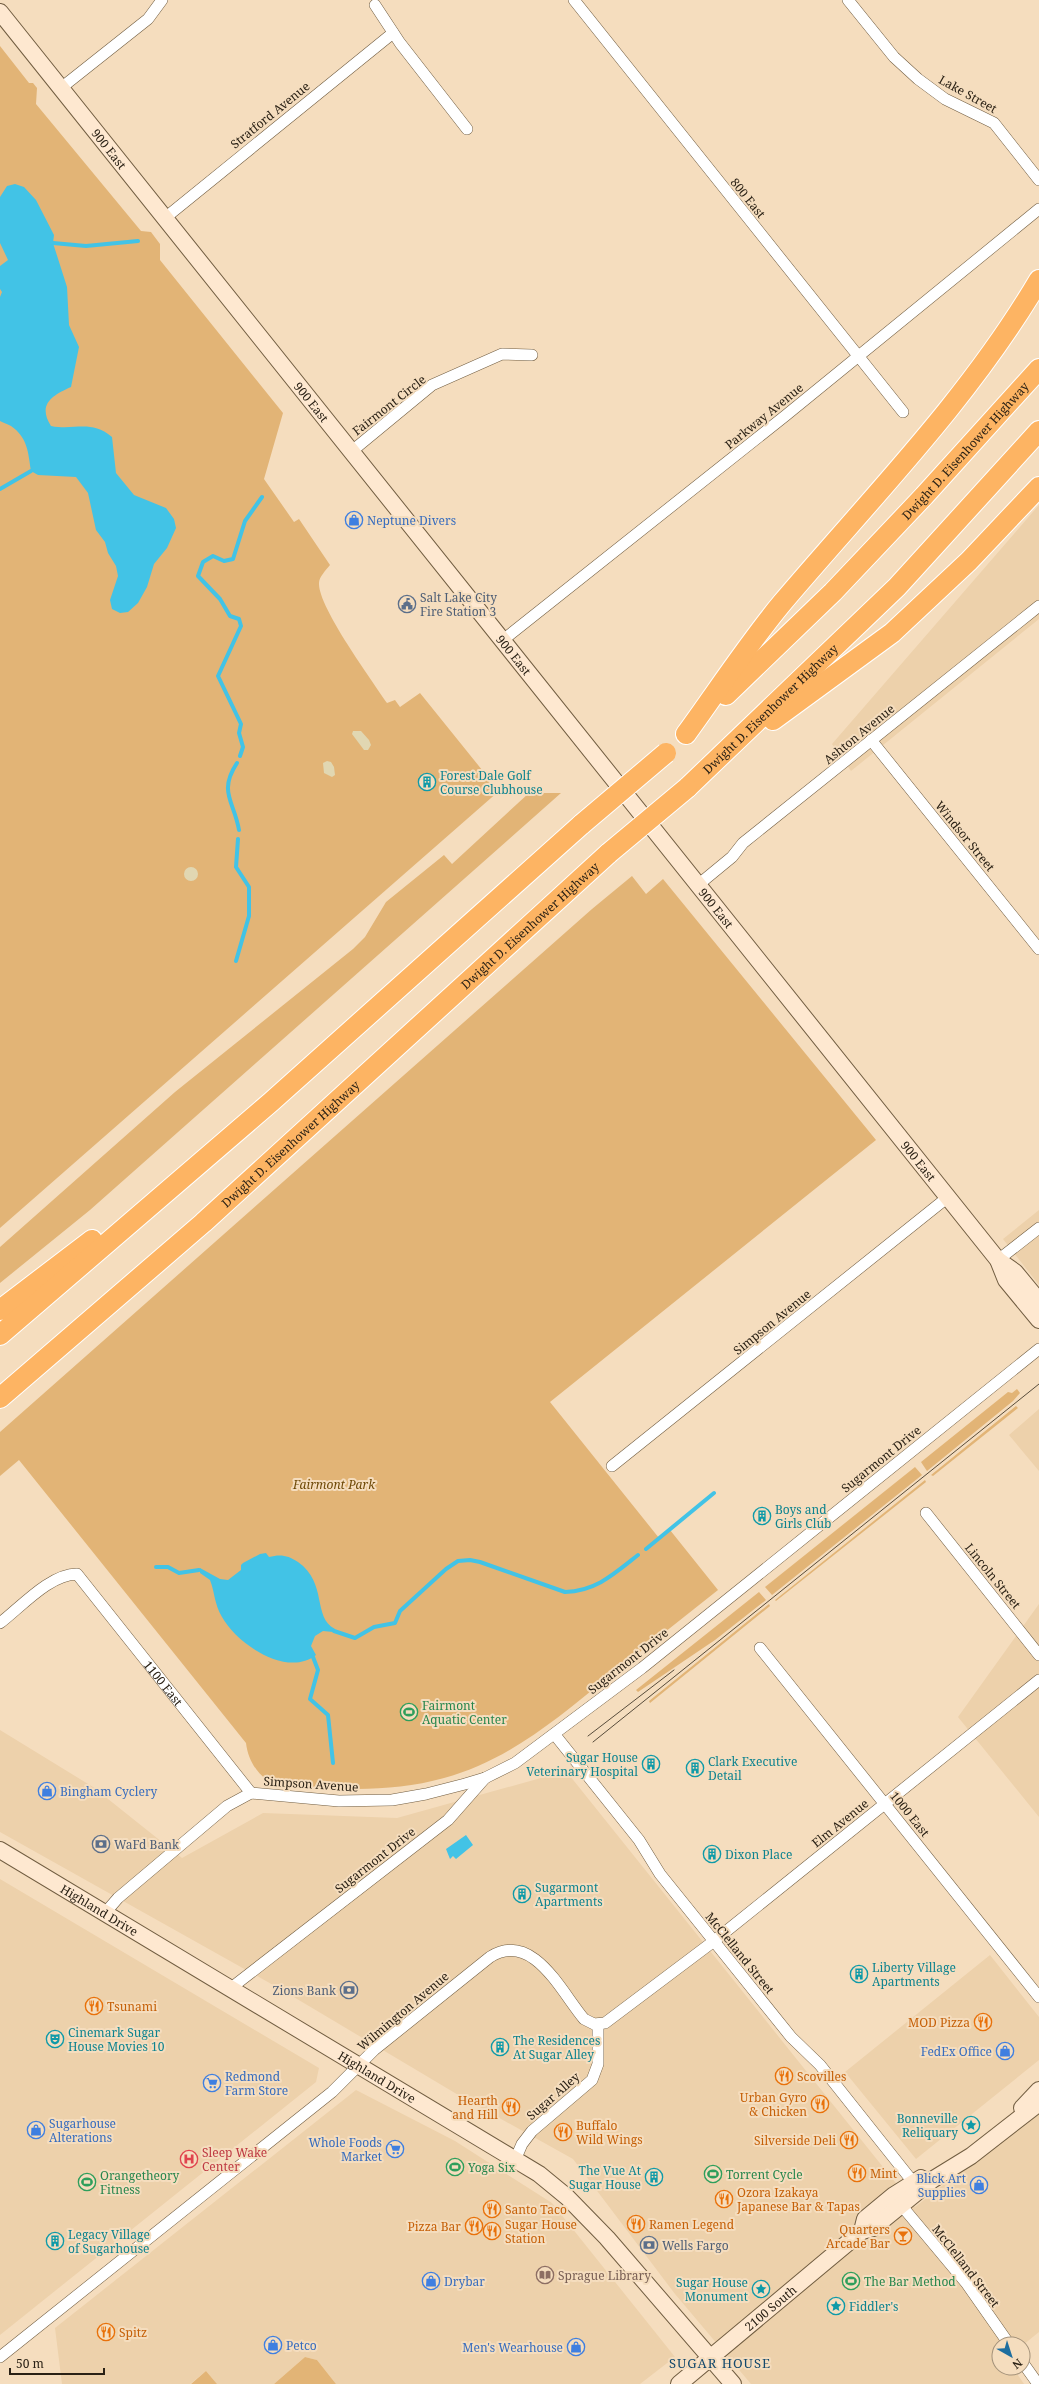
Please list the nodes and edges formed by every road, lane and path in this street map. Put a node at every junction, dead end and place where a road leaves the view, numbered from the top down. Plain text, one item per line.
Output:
1 (162, 0) edge
2 (574, 0) edge
3 (848, 0) edge
4 (375, 5) dead end
5 (0, 12) edge
6 (393, 33) junction
7 (61, 88) junction
8 (467, 129) dead end
9 (1039, 180) edge
10 (1039, 209) edge
11 (165, 218) junction
12 (1039, 280) edge
13 (532, 355) dead end
14 (859, 357) junction
15 (1039, 369) edge
16 (903, 412) dead end
17 (1039, 431) edge
18 (352, 451) junction
19 (1039, 486) edge
20 (1039, 606) edge
21 (503, 640) junction
22 (686, 734) junction
23 (871, 740) junction
24 (710, 766) junction
25 (698, 885) junction
26 (1039, 949) edge
27 (271, 1102) junction
28 (948, 1198) junction
29 (1039, 1228) edge
30 (998, 1260) junction
31 (1039, 1301) edge
32 (0, 1310) edge
33 (1039, 1320) edge
34 (0, 1335) edge
35 (1039, 1349) edge
36 (0, 1398) edge
37 (612, 1466) dead end
38 (926, 1513) dead end
39 (0, 1623) edge
40 (760, 1648) dead end
41 (1039, 1654) edge
42 (1039, 1680) edge
43 (555, 1735) junction
44 (485, 1778) junction
45 (251, 1792) junction
46 (885, 1804) junction
47 (0, 1850) edge
48 (105, 1913) junction
49 (714, 1941) junction
50 (231, 1988) junction
51 (1039, 1997) edge
52 (598, 2024) junction
53 (359, 2066) junction
54 (1039, 2090) edge
55 (1039, 2103) edge
56 (515, 2160) junction
57 (913, 2182) junction
58 (895, 2210) junction
59 (862, 2231) junction
60 (1003, 2336) edge
61 (0, 2357) edge
62 (711, 2357) junction
63 (1031, 2374) edge
64 (679, 2384) edge
65 (733, 2384) edge
66 (1038, 2384) edge

1 - 7 street
2 - 14 street, 800 East
3 - 9 street, Lake Street
4 - 6 street
5 - 7 street, 900 East
6 - 8 street
6 - 11 street, Stratford Avenue
7 - 11 street, 900 East
10 - 14 street, Parkway Avenue
11 - 18 street, 900 East
12 - 22 highway
13 - 18 street, Fairmont Circle
14 - 16 street, 800 East
14 - 21 street, Parkway Avenue
15 - 22 highway, Dwight D. Eisenhower Highway
17 - 24 highway, Dwight D. Eisenhower Highway
18 - 21 street, 900 East
19 - 24 highway
20 - 23 street, Ashton Avenue
21 - 25 street, 900 East
22 - 27 highway, Dwight D. Eisenhower Highway, bridge
23 - 25 street, Ashton Avenue
23 - 26 street, Windsor Street
24 - 36 highway, Dwight D. Eisenhower Highway, bridge
25 - 28 street, 900 East
27 - 32 highway
27 - 34 highway, Dwight D. Eisenhower Highway
28 - 30 street, 900 East
28 - 37 street, Simpson Avenue
29 - 30 street
30 - 31 street, 900 East
30 - 33 street, 900 East
35 - 43 street, Sugarmont Drive
38 - 41 street, Lincoln Street
39 - 45 street, 1100 East
40 - 46 street, 1000 East
42 - 46 street, Elm Avenue
43 - 44 street, Sugarmont Drive
43 - 49 street, McClelland Street
44 - 45 street, Simpson Avenue
44 - 50 street, Sugarmont Drive
45 - 48 street, Simpson Avenue
46 - 49 street, Elm Avenue
46 - 51 street, 1000 East
47 - 48 street, Highland Drive
48 - 50 street, Highland Drive
49 - 52 street
49 - 57 street, McClelland Street
50 - 53 street, Highland Drive
52 - 53 street, Wilmington Avenue
52 - 56 street, Sugar Alley
53 - 56 street, Highland Drive
53 - 61 street, Wilmington Avenue
54 - 57 street, 2100 South
55 - 58 street, 2100 South
56 - 62 street, Highland Drive
57 - 58 street
57 - 59 street, 2100 South
58 - 59 street, 2100 South
58 - 60 street, McClelland Street
59 - 62 street, 2100 South
62 - 64 street, 2100 South
62 - 65 street
63 - 66 street

